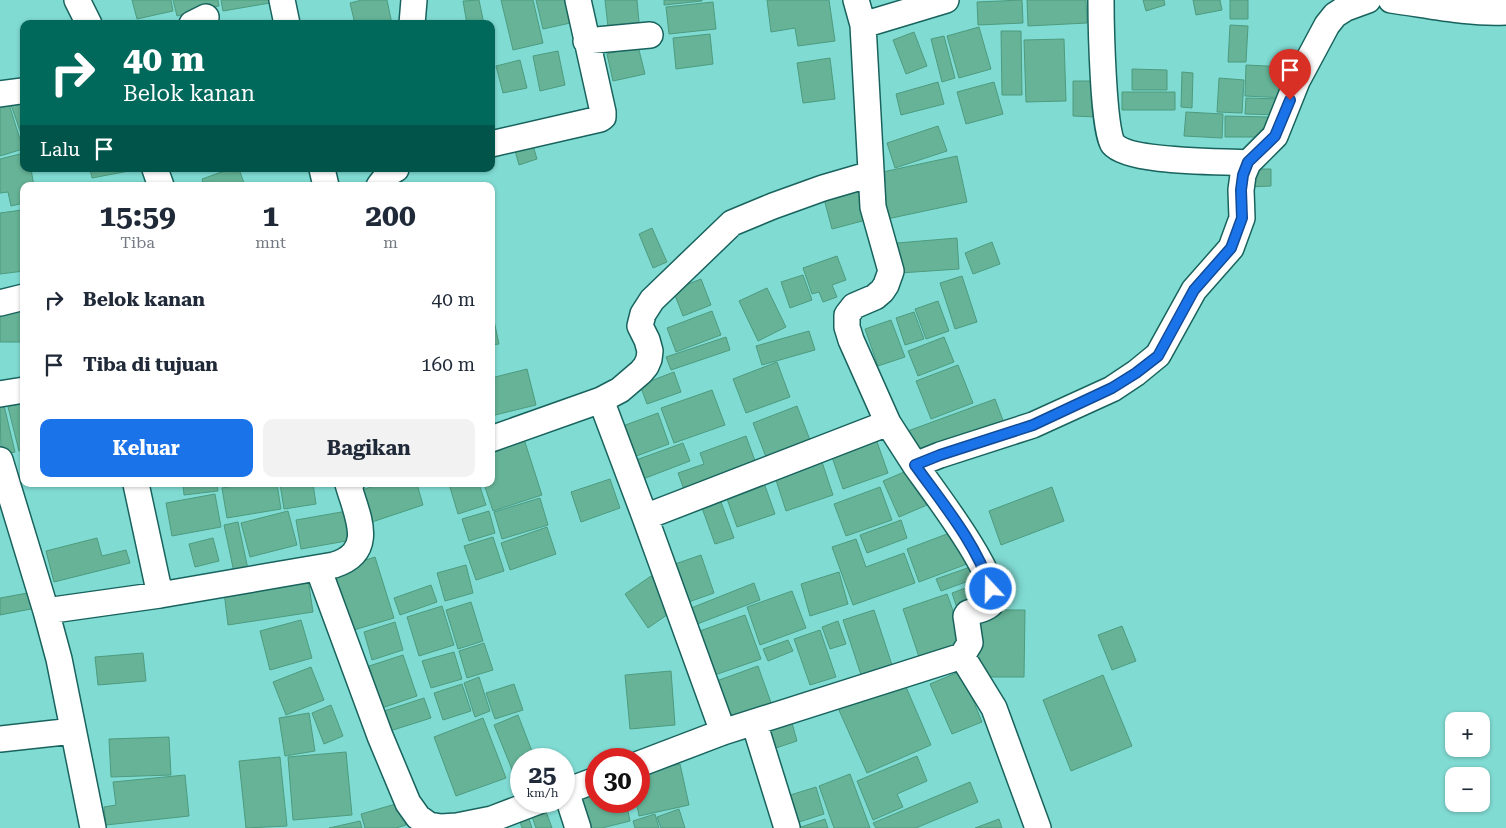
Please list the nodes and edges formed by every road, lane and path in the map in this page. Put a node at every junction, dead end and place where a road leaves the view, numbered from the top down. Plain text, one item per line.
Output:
1 (77, 0) edge
2 (282, 0) edge
3 (414, 0) edge
4 (578, 0) edge
5 (856, 0) edge
6 (946, 0) edge
7 (1100, 0) edge
8 (1368, 0) edge
9 (1390, 0) edge
10 (1506, 12) edge
11 (86, 20) edge
12 (286, 20) edge
13 (412, 20) edge
14 (862, 25) junction
15 (650, 35) dead end
16 (586, 41) junction
17 (495, 143) edge
18 (1248, 162) junction
19 (390, 172) edge
20 (871, 174) junction
21 (382, 182) edge
22 (20, 298) edge
23 (0, 303) edge
24 (20, 391) edge
25 (0, 394) edge
26 (601, 400) junction
27 (888, 423) junction
28 (495, 438) edge
29 (915, 465) junction
30 (10, 472) edge
31 (137, 487) edge
32 (350, 487) edge
33 (646, 517) junction
34 (318, 568) junction
35 (160, 595) junction
36 (46, 611) junction
37 (962, 656) junction
38 (754, 722) junction
39 (73, 731) junction
40 (723, 732) junction
41 (0, 739) edge
42 (650, 760) edge
43 (510, 811) edge
44 (573, 813) edge
45 (93, 828) edge
46 (442, 828) edge
47 (578, 828) edge
48 (787, 828) edge
49 (1038, 828) edge

1 - 11 street
2 - 12 street
3 - 13 street
4 - 16 street
5 - 14 street
6 - 14 street
7 - 18 street
8 - 18 street
9 - 10 street
14 - 20 street
15 - 16 street
16 - 17 street
18 - 29 street
19 - 21 street
20 - 26 street
20 - 27 street
22 - 23 street
24 - 25 street
26 - 28 street
26 - 33 street
27 - 29 street
27 - 33 street
29 - 37 street
30 - 36 street
31 - 35 street
32 - 34 street
33 - 40 street
34 - 35 street
34 - 46 street
35 - 36 street
36 - 39 street
37 - 38 street
37 - 49 street
38 - 40 street
38 - 48 street
39 - 41 street
39 - 45 street
40 - 42 street
43 - 46 street
44 - 47 street

